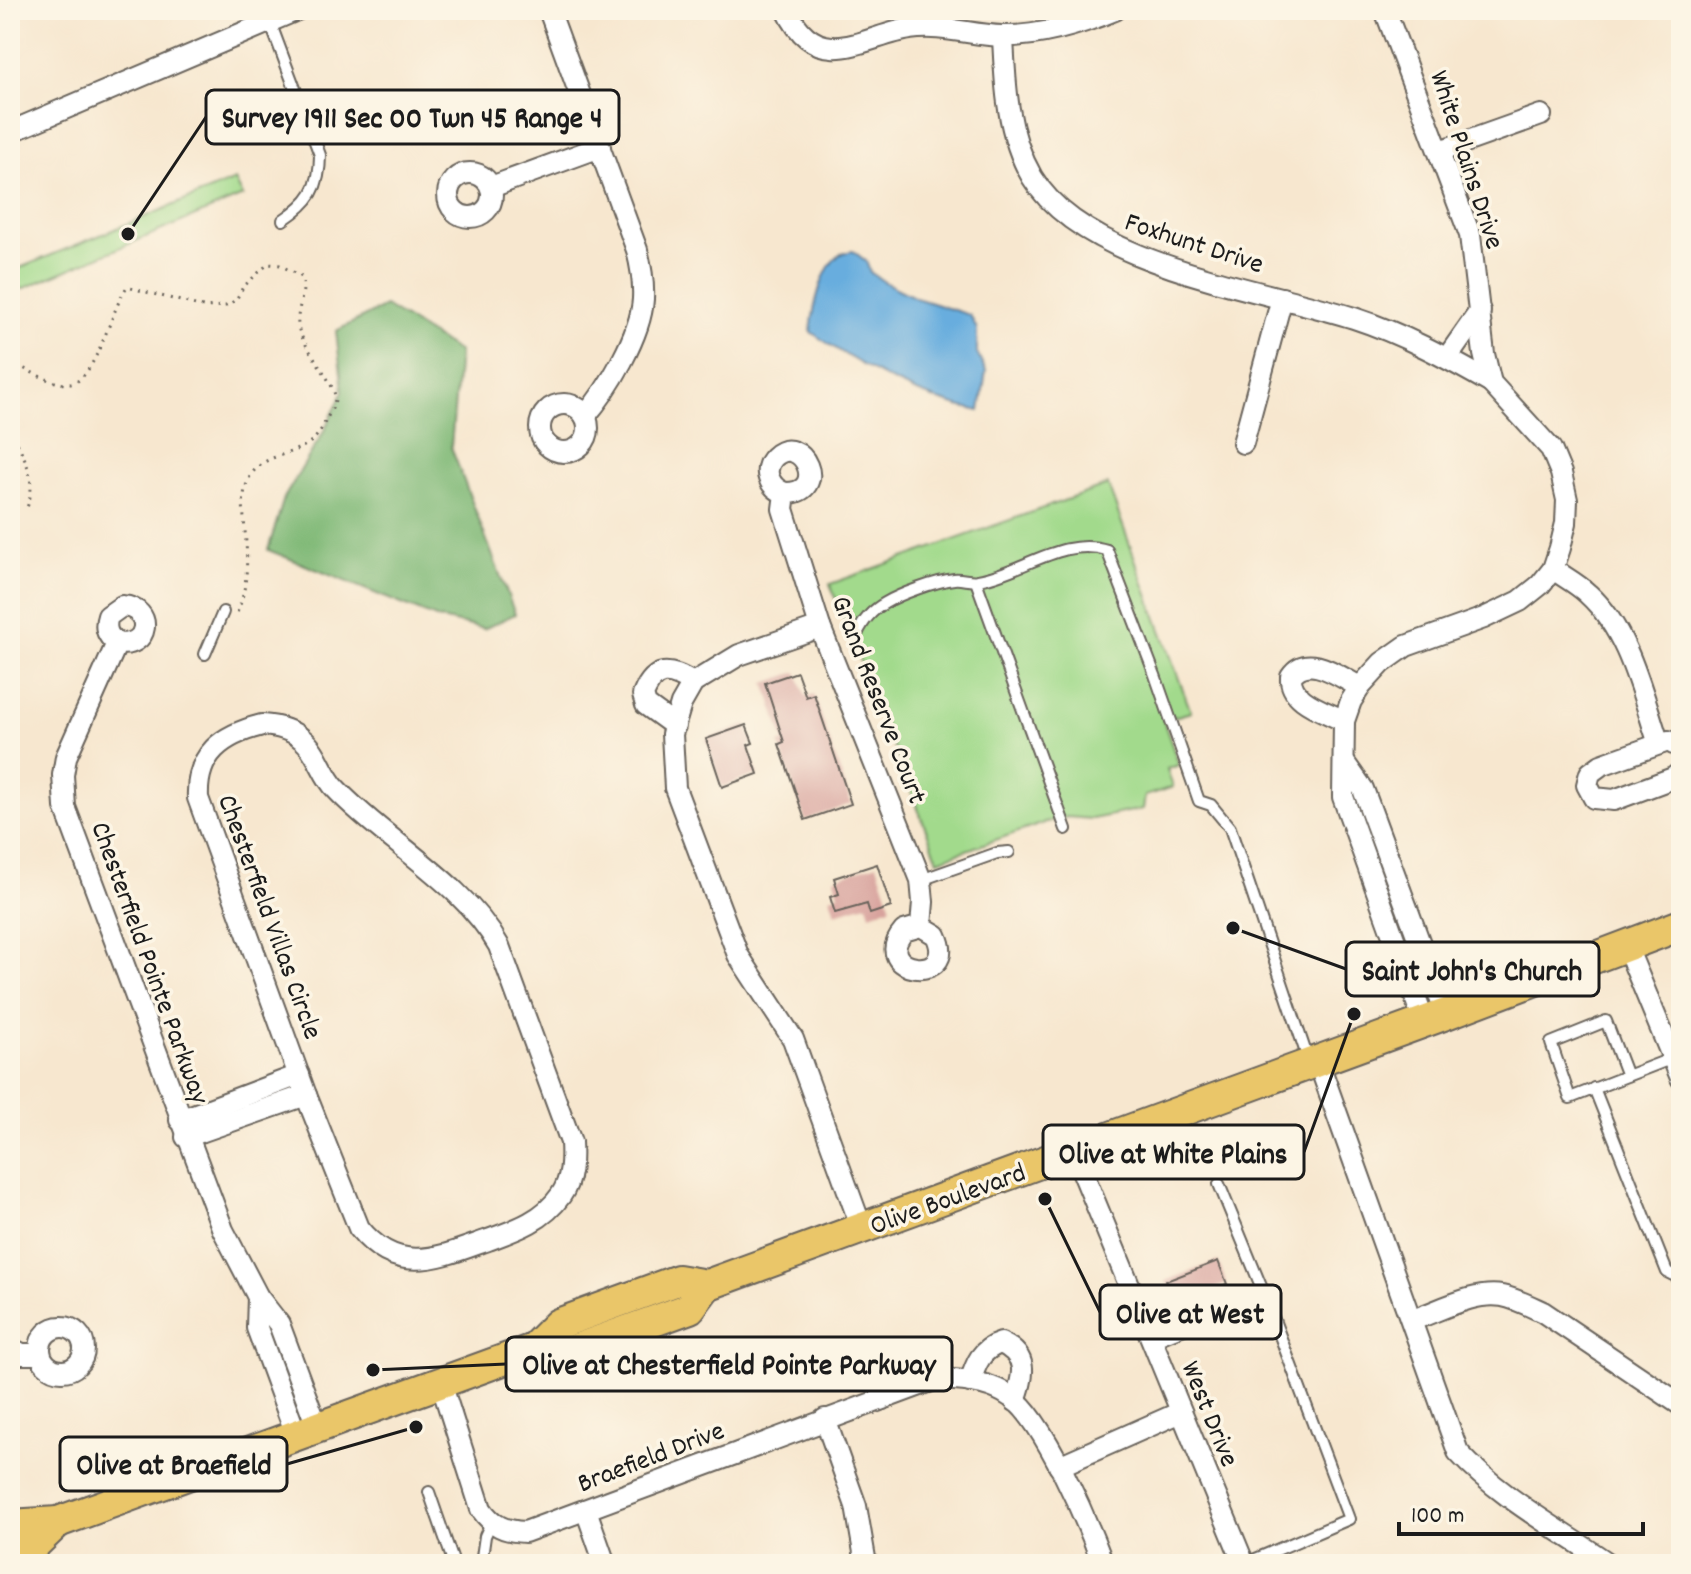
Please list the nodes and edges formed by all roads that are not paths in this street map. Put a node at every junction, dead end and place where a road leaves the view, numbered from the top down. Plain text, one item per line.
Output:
1 (297, 10) edge
2 (549, 10) edge
3 (787, 10) edge
4 (1115, 10) edge
5 (1385, 10) edge
6 (270, 22) junction
7 (1003, 36) junction
8 (1541, 115) dead end
9 (10, 132) edge
10 (600, 147) junction
11 (1440, 151) junction
12 (491, 187) dead end
13 (283, 220) dead end
14 (1282, 298) junction
15 (1480, 311) junction
16 (1447, 358) junction
17 (1491, 383) junction
18 (585, 416) dead end
19 (1243, 443) dead end
20 (785, 493) dead end
21 (1553, 569) junction
22 (976, 581) junction
23 (223, 612) dead end
24 (820, 627) junction
25 (857, 634) dead end
26 (117, 643) dead end
27 (205, 654) dead end
28 (693, 683) junction
29 (1360, 687) junction
30 (1344, 721) junction
31 (675, 726) junction
32 (1659, 744) junction
33 (1681, 748) edge
34 (1681, 772) edge
35 (1066, 829) dead end
36 (1009, 852) dead end
37 (921, 880) junction
38 (1681, 925) edge
39 (921, 926) dead end
40 (1626, 945) junction
41 (1435, 1018) junction
42 (1314, 1062) junction
43 (1677, 1068) edge
44 (299, 1075) junction
45 (1627, 1076) junction
46 (1594, 1088) junction
47 (306, 1095) junction
48 (183, 1129) junction
49 (1074, 1151) junction
50 (1219, 1184) dead end
51 (862, 1229) junction
52 (1681, 1279) edge
53 (1265, 1296) junction
54 (1412, 1320) junction
55 (1152, 1342) junction
56 (10, 1348) edge
57 (40, 1354) dead end
58 (970, 1382) junction
59 (441, 1383) junction
60 (1015, 1401) junction
61 (1681, 1405) edge
62 (1181, 1412) junction
63 (825, 1419) junction
64 (307, 1433) junction
65 (1059, 1466) junction
66 (429, 1492) dead end
67 (586, 1510) junction
68 (58, 1522) junction
69 (491, 1523) junction
70 (10, 1525) edge
71 (10, 1556) edge
72 (1598, 1562) edge
73 (454, 1564) edge
74 (481, 1564) edge
75 (605, 1564) edge
76 (866, 1564) edge
77 (1103, 1564) edge
78 (1244, 1564) edge

1 - 6 street
2 - 10 street
3 - 7 street
4 - 7 street
5 - 11 street, White Plains Drive
6 - 9 street
6 - 13 lane
7 - 14 street, Foxhunt Drive
8 - 11 street
10 - 12 street
10 - 18 street
11 - 15 street, White Plains Drive
14 - 16 street, Foxhunt Drive
14 - 19 street
15 - 16 street
15 - 17 street, White Plains Drive
16 - 17 street, Foxhunt Drive
17 - 21 street
20 - 24 street, Grand Reserve Court
21 - 29 street
21 - 32 street
22 - 25 lane
22 - 35 lane
22 - 42 lane
23 - 27 lane
24 - 28 street
24 - 37 street, Grand Reserve Court
26 - 48 street, Chesterfield Pointe Parkway
28 - 31 street
28 - 31 street
29 - 30 street
29 - 30 street
30 - 41 street
31 - 51 street
32 - 33 street
32 - 34 street
36 - 37 lane
37 - 39 street, Grand Reserve Court
38 - 40 main road, Olive Boulevard
40 - 41 main road, Olive Boulevard
40 - 43 street
41 - 42 main road, Olive Boulevard
42 - 49 main road, Olive Boulevard
42 - 54 street
43 - 45 lane
44 - 47 street, Chesterfield Villas Circle
44 - 47 street, Chesterfield Villas Circle
44 - 48 street, Chesterfield Villas Circle
45 - 46 lane
45 - 46 lane
46 - 52 lane
47 - 48 street
48 - 64 street, Chesterfield Pointe Parkway
49 - 51 main road, Olive Boulevard
49 - 55 street, West Drive
50 - 53 lane
51 - 59 main road, Olive Boulevard
53 - 55 lane
53 - 78 lane
54 - 61 street
54 - 72 street
55 - 62 street, West Drive
56 - 57 street
58 - 60 street, Braefield Drive
58 - 60 street
58 - 63 street, Braefield Drive
59 - 64 main road, Olive Boulevard
59 - 69 street
60 - 65 street, Braefield Drive
62 - 65 street
62 - 78 street, West Drive
63 - 67 street, Braefield Drive
63 - 76 street
64 - 68 main road, Olive Boulevard
65 - 77 street, Braefield Drive
66 - 73 lane
67 - 69 street, Braefield Drive
67 - 75 street
68 - 70 main road, Olive Boulevard
68 - 71 main road, Olive Boulevard
69 - 74 lane

